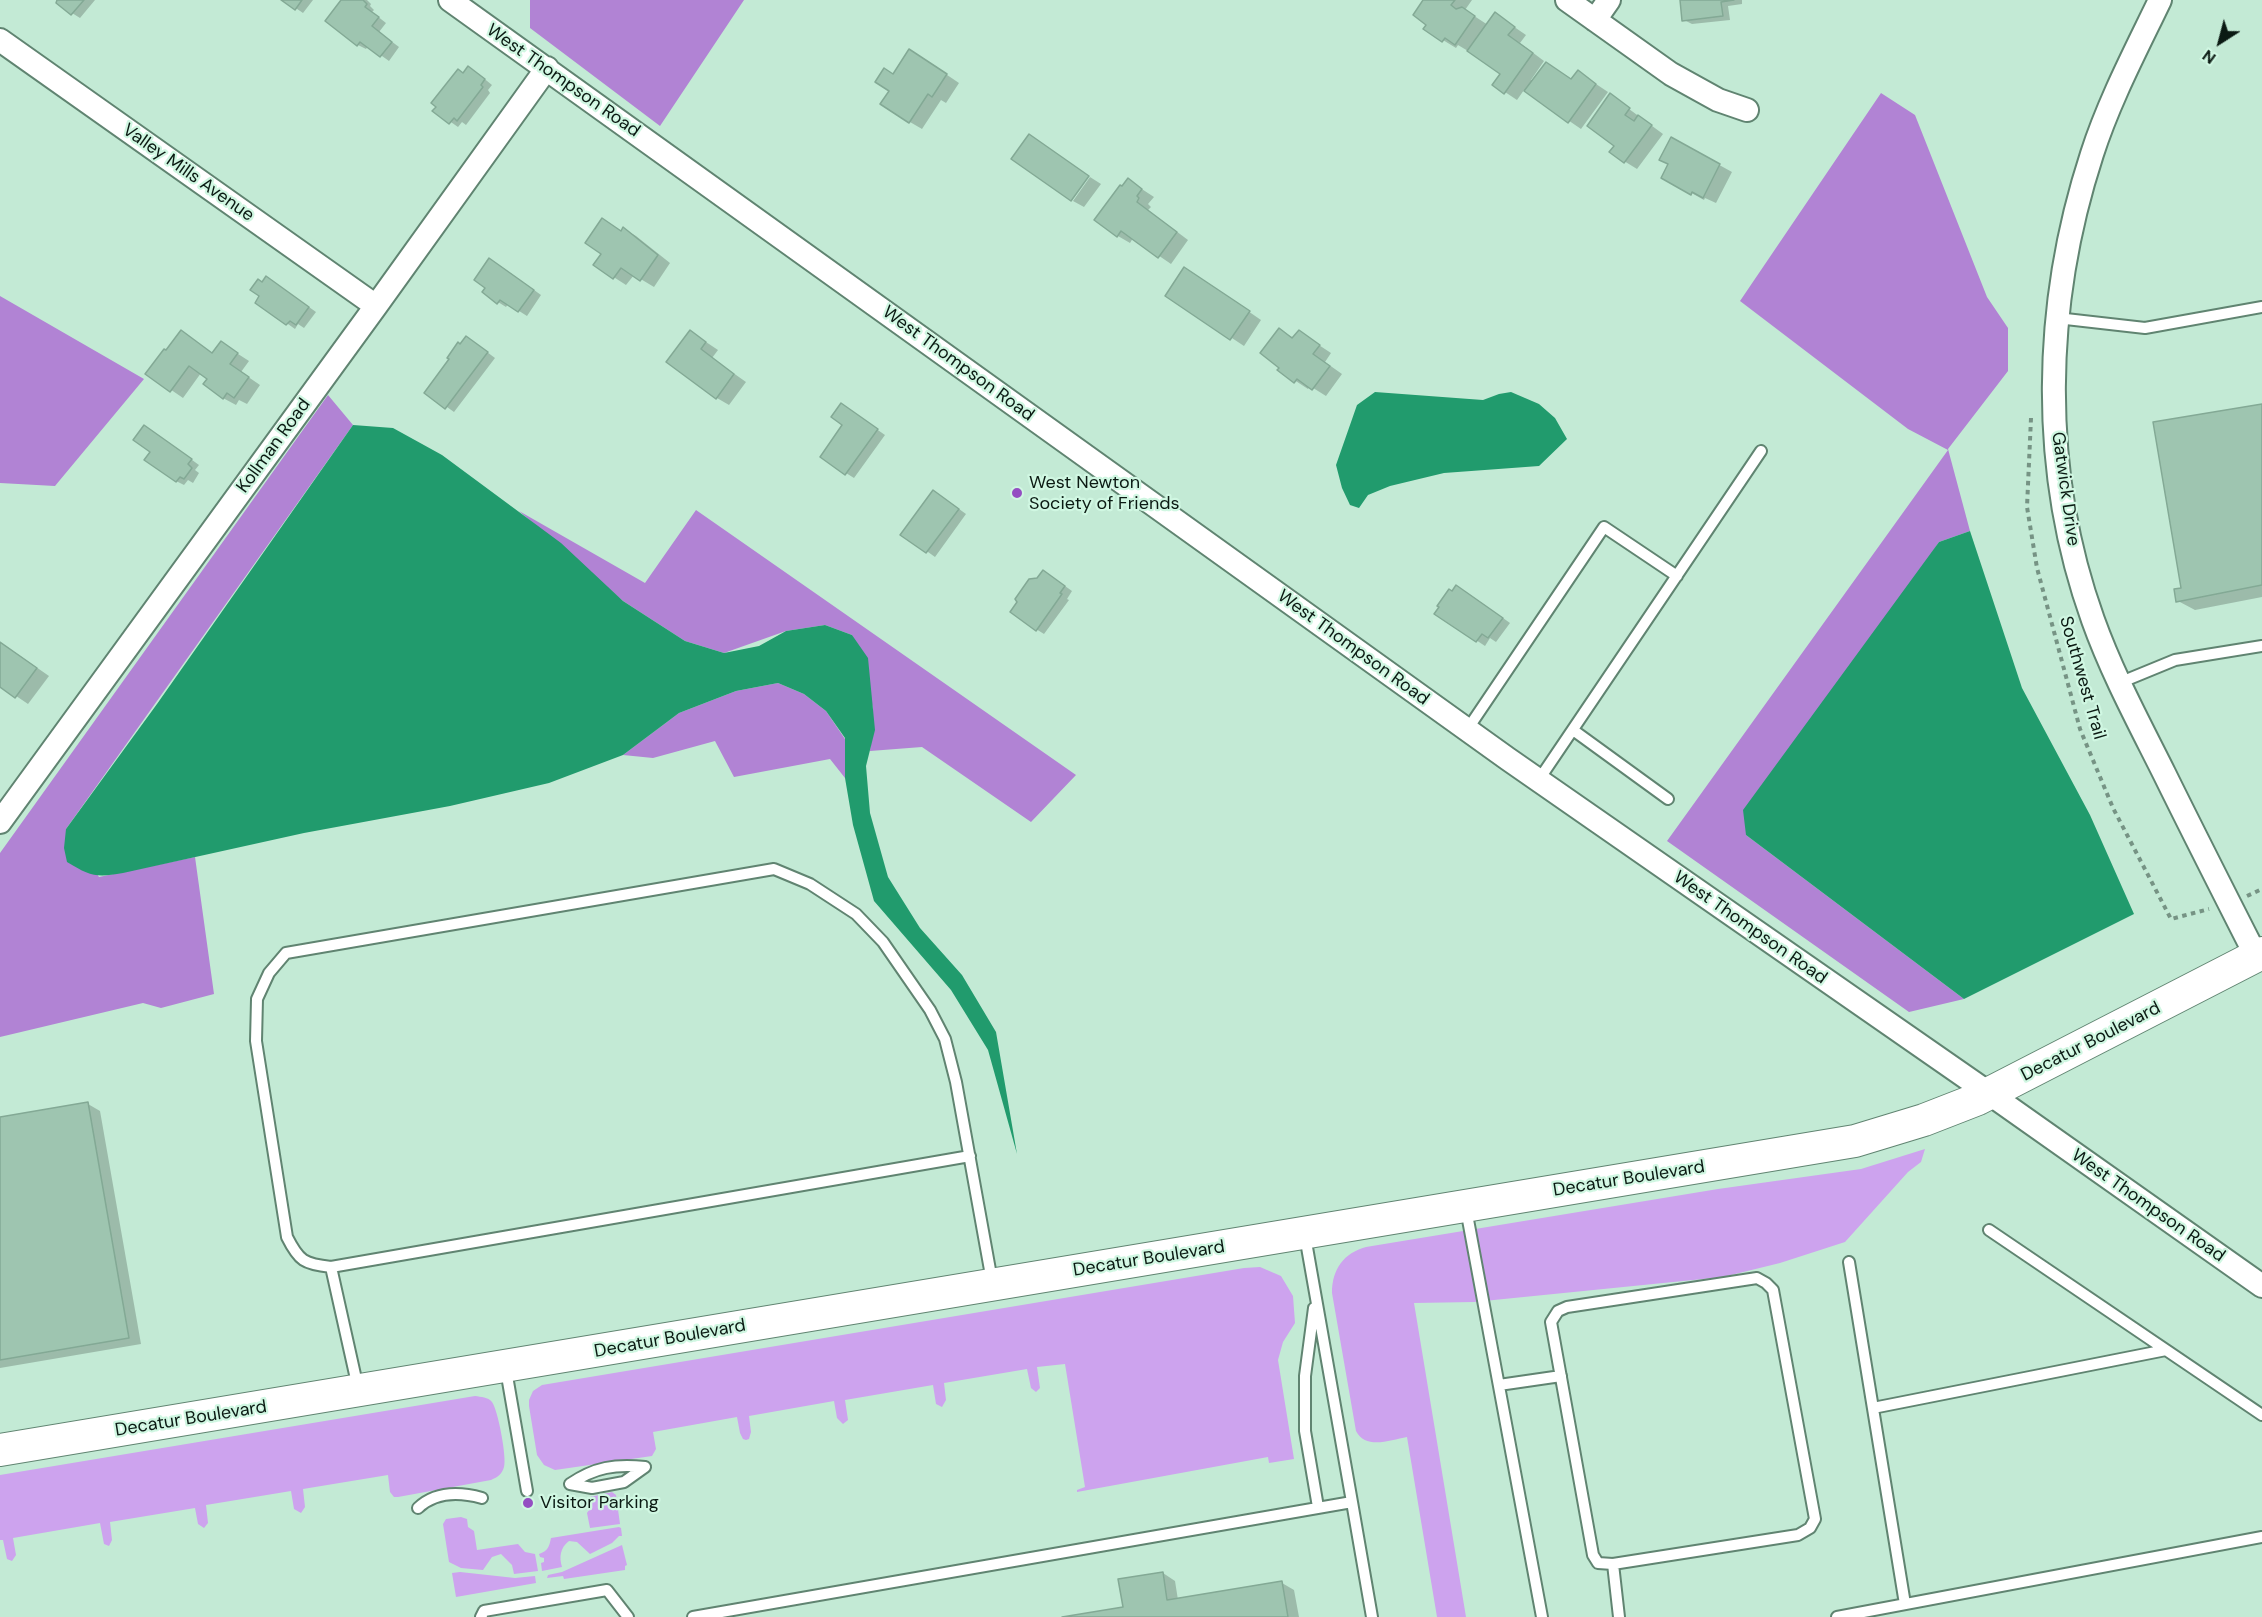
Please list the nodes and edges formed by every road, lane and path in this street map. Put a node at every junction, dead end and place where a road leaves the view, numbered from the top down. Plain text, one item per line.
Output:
1 (450, 0) edge
2 (1567, 0) edge
3 (1609, 0) edge
4 (2160, 0) edge
5 (1595, 20) junction
6 (0, 40) edge
7 (547, 68) junction
8 (1747, 110) dead end
9 (376, 306) junction
10 (2262, 307) edge
11 (2057, 318) junction
12 (2031, 413) dead end
13 (1761, 451) dead end
14 (1677, 576) junction
15 (2262, 646) edge
16 (2119, 683) junction
17 (1467, 730) junction
18 (1573, 730) junction
19 (1538, 781) junction
20 (1668, 799) dead end
21 (0, 822) edge
22 (2230, 904) junction
23 (2259, 954) edge
24 (1990, 1094) junction
25 (970, 1156) junction
26 (1466, 1206) junction
27 (1989, 1230) dead end
28 (1305, 1233) junction
29 (1849, 1262) dead end
30 (331, 1267) junction
31 (993, 1285) junction
32 (2262, 1286) edge
33 (1315, 1295) junction
34 (2166, 1350) junction
35 (506, 1366) junction
36 (1561, 1376) junction
37 (1499, 1385) junction
38 (359, 1390) junction
39 (1872, 1408) junction
40 (2262, 1415) edge
41 (0, 1450) edge
42 (645, 1467) joint
43 (527, 1491) dead end
44 (482, 1498) dead end
45 (1352, 1502) junction
46 (1318, 1507) junction
47 (418, 1508) dead end
48 (2262, 1537) edge
49 (1612, 1564) junction
50 (1905, 1604) junction
51 (481, 1617) edge
52 (628, 1617) edge
53 (693, 1617) edge
54 (1372, 1617) edge
55 (1542, 1617) edge
56 (1619, 1617) edge
57 (1837, 1617) edge

1 - 7 street, West Thompson Road
2 - 5 street
3 - 5 street
4 - 11 street, Gatwick Drive
5 - 8 street
6 - 9 street, Valley Mills Avenue
7 - 9 street, Kollman Road
7 - 17 street, West Thompson Road
9 - 21 street, Kollman Road
10 - 11 lane
11 - 16 street, Gatwick Drive
12 - 22 path, Southwest Trail
13 - 14 lane
14 - 17 lane
14 - 18 lane
15 - 16 lane
16 - 22 street, Gatwick Drive
17 - 19 street, West Thompson Road
18 - 19 lane
18 - 20 lane
19 - 24 street, West Thompson Road
22 - 23 street, Gatwick Drive
23 - 24 street, Decatur Boulevard
24 - 26 street, Decatur Boulevard
24 - 32 street, West Thompson Road
25 - 30 lane
25 - 30 lane
25 - 31 lane
26 - 28 street, Decatur Boulevard
26 - 37 lane
27 - 34 lane
28 - 31 street, Decatur Boulevard
28 - 33 lane
29 - 39 lane
30 - 38 lane
31 - 35 street, Decatur Boulevard
33 - 45 lane
33 - 46 lane
34 - 39 lane
34 - 40 lane
35 - 38 street, Decatur Boulevard
35 - 43 lane
36 - 37 lane
36 - 49 lane
36 - 49 lane
37 - 55 lane
38 - 41 street, Decatur Boulevard
39 - 50 lane
42 - 42 lane
44 - 47 lane
45 - 46 lane
45 - 54 lane
46 - 53 lane
48 - 50 lane
49 - 56 lane
50 - 57 lane
51 - 52 lane

